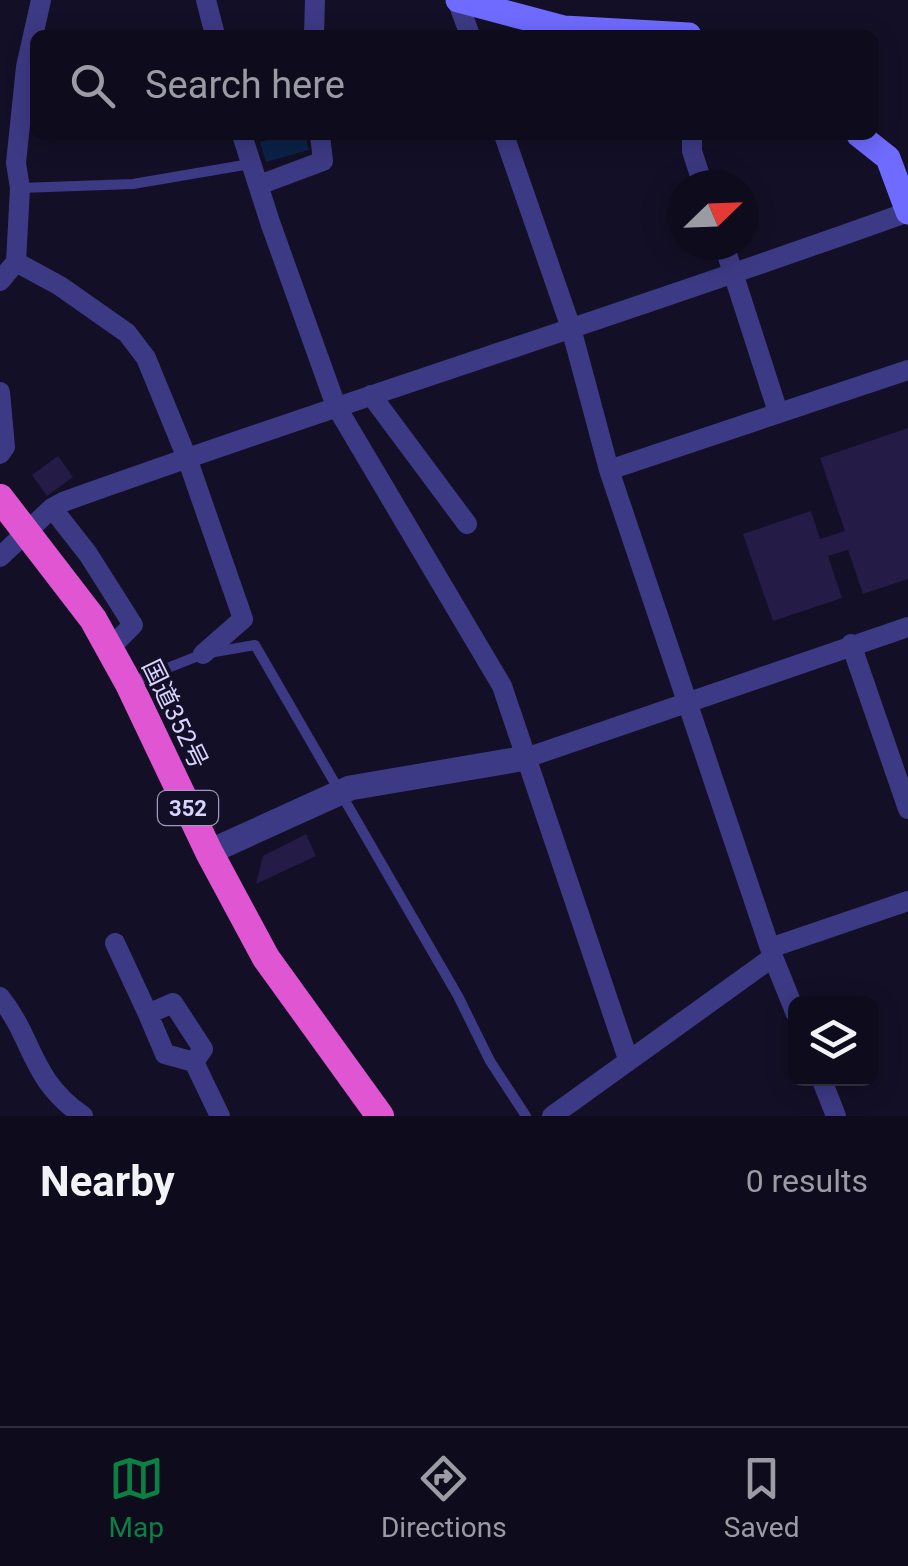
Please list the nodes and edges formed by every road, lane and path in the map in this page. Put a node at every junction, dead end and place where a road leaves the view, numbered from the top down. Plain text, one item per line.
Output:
1 (41, 0) edge
2 (206, 0) edge
3 (315, 0) edge
4 (458, 0) edge
5 (36, 30) edge
6 (215, 30) edge
7 (314, 30) edge
8 (468, 30) edge
9 (600, 30) edge
10 (30, 60) edge
11 (243, 140) edge
12 (321, 140) edge
13 (506, 140) edge
14 (692, 140) edge
15 (865, 140) edge
16 (8, 163) edge
17 (250, 164) junction
18 (698, 170) edge
19 (259, 185) junction
20 (20, 188) junction
21 (908, 212) edge
22 (729, 260) edge
23 (16, 262) junction
24 (734, 275) junction
25 (0, 282) edge
26 (570, 328) junction
27 (908, 370) edge
28 (0, 392) edge
29 (371, 395) junction
30 (336, 406) junction
31 (778, 412) junction
32 (0, 454) edge
33 (187, 458) junction
34 (609, 470) junction
35 (0, 498) edge
36 (52, 508) junction
37 (468, 524) dead end
38 (28, 532) junction
39 (0, 558) edge
40 (908, 627) edge
41 (852, 644) junction
42 (109, 648) junction
43 (203, 654) junction
44 (129, 684) junction
45 (687, 702) junction
46 (526, 758) junction
47 (342, 793) junction
48 (908, 809) edge
49 (209, 852) junction
50 (908, 901) edge
51 (115, 944) dead end
52 (772, 953) junction
53 (0, 996) edge
54 (789, 996) edge
55 (148, 1014) junction
56 (628, 1060) junction
57 (194, 1062) junction
58 (824, 1086) edge
59 (372, 1113) edge
60 (83, 1116) edge
61 (220, 1116) edge
62 (526, 1116) edge
63 (552, 1116) edge
64 (836, 1116) edge

1 - 5 street
2 - 6 street
3 - 7 street
4 - 8 street
4 - 9 main road
10 - 16 street
11 - 17 street
12 - 19 street
13 - 26 street
14 - 18 street
15 - 21 main road
16 - 20 street
17 - 19 street
17 - 20 lane
19 - 30 street
20 - 23 street
21 - 24 street
22 - 24 street
23 - 25 street
23 - 33 street
24 - 26 street
24 - 31 street
26 - 29 street
26 - 34 street
27 - 31 street
28 - 32 street
29 - 30 street
29 - 37 street
30 - 33 street
30 - 46 street
31 - 34 street
33 - 36 street
33 - 43 street
34 - 45 street
35 - 38 highway, 国道352号 / 352
36 - 38 street
36 - 42 street
38 - 39 street
38 - 42 highway, 国道352号 / 352
40 - 41 street
41 - 45 street
41 - 48 street
42 - 44 highway, 国道352号 / 352
43 - 44 lane
43 - 47 lane
44 - 49 highway, 国道352号 / 352
45 - 46 street
45 - 52 street
46 - 47 street
46 - 56 street
47 - 49 street
47 - 62 lane
49 - 59 highway, 国道352号 / 352
50 - 52 street
51 - 55 street
52 - 54 street
52 - 56 street
53 - 60 street
55 - 57 street
55 - 57 street
56 - 63 street
57 - 61 street
58 - 64 street

